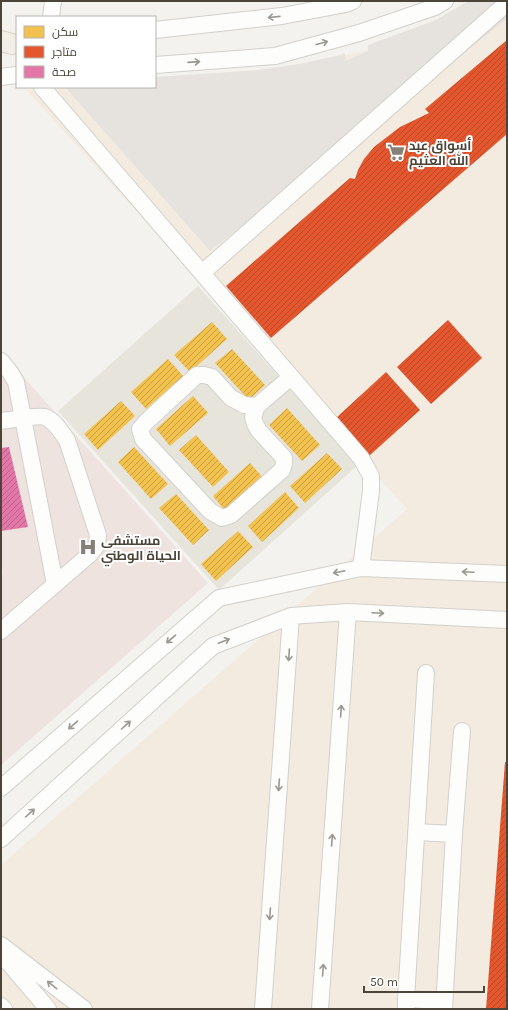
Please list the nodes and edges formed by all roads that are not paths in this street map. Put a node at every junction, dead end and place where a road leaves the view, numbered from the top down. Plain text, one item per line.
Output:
1 (53, 1) edge
2 (353, 1) edge
3 (445, 1) edge
4 (507, 3) edge
5 (51, 16) edge
6 (156, 30) edge
7 (156, 65) edge
8 (43, 88) edge
9 (202, 273) junction
10 (1, 361) edge
11 (291, 377) junction
12 (257, 406) junction
13 (23, 418) junction
14 (1, 421) edge
15 (361, 568) junction
16 (507, 574) edge
17 (55, 584) junction
18 (348, 612) junction
19 (291, 616) junction
20 (507, 620) edge
21 (1, 631) edge
22 (426, 673) dead end
23 (462, 731) dead end
24 (1, 788) edge
25 (416, 832) junction
26 (454, 834) junction
27 (1, 839) edge
28 (1, 945) edge
29 (1, 954) edge
30 (406, 1004) edge
31 (444, 1005) edge
32 (1, 1006) edge
33 (4, 1009) edge
34 (48, 1009) edge
35 (84, 1009) edge
36 (263, 1009) edge
37 (320, 1009) edge

1 - 5 street
2 -> 6 street
7 -> 3 street
4 - 9 street
8 - 9 street
9 - 11 street
10 - 13 street
11 - 12 street
11 - 15 street
12 - 12 street
13 - 14 street
13 - 17 street
13 - 17 street
16 -> 15 street
15 -> 24 street
17 - 21 street
18 - 19 street
18 -> 20 street
37 -> 18 street
27 -> 19 street
19 -> 36 street
22 - 25 street
23 - 26 street
25 - 26 street
25 - 30 street
26 - 31 street
35 -> 28 street
29 - 34 street
30 - 31 street
32 - 33 street

